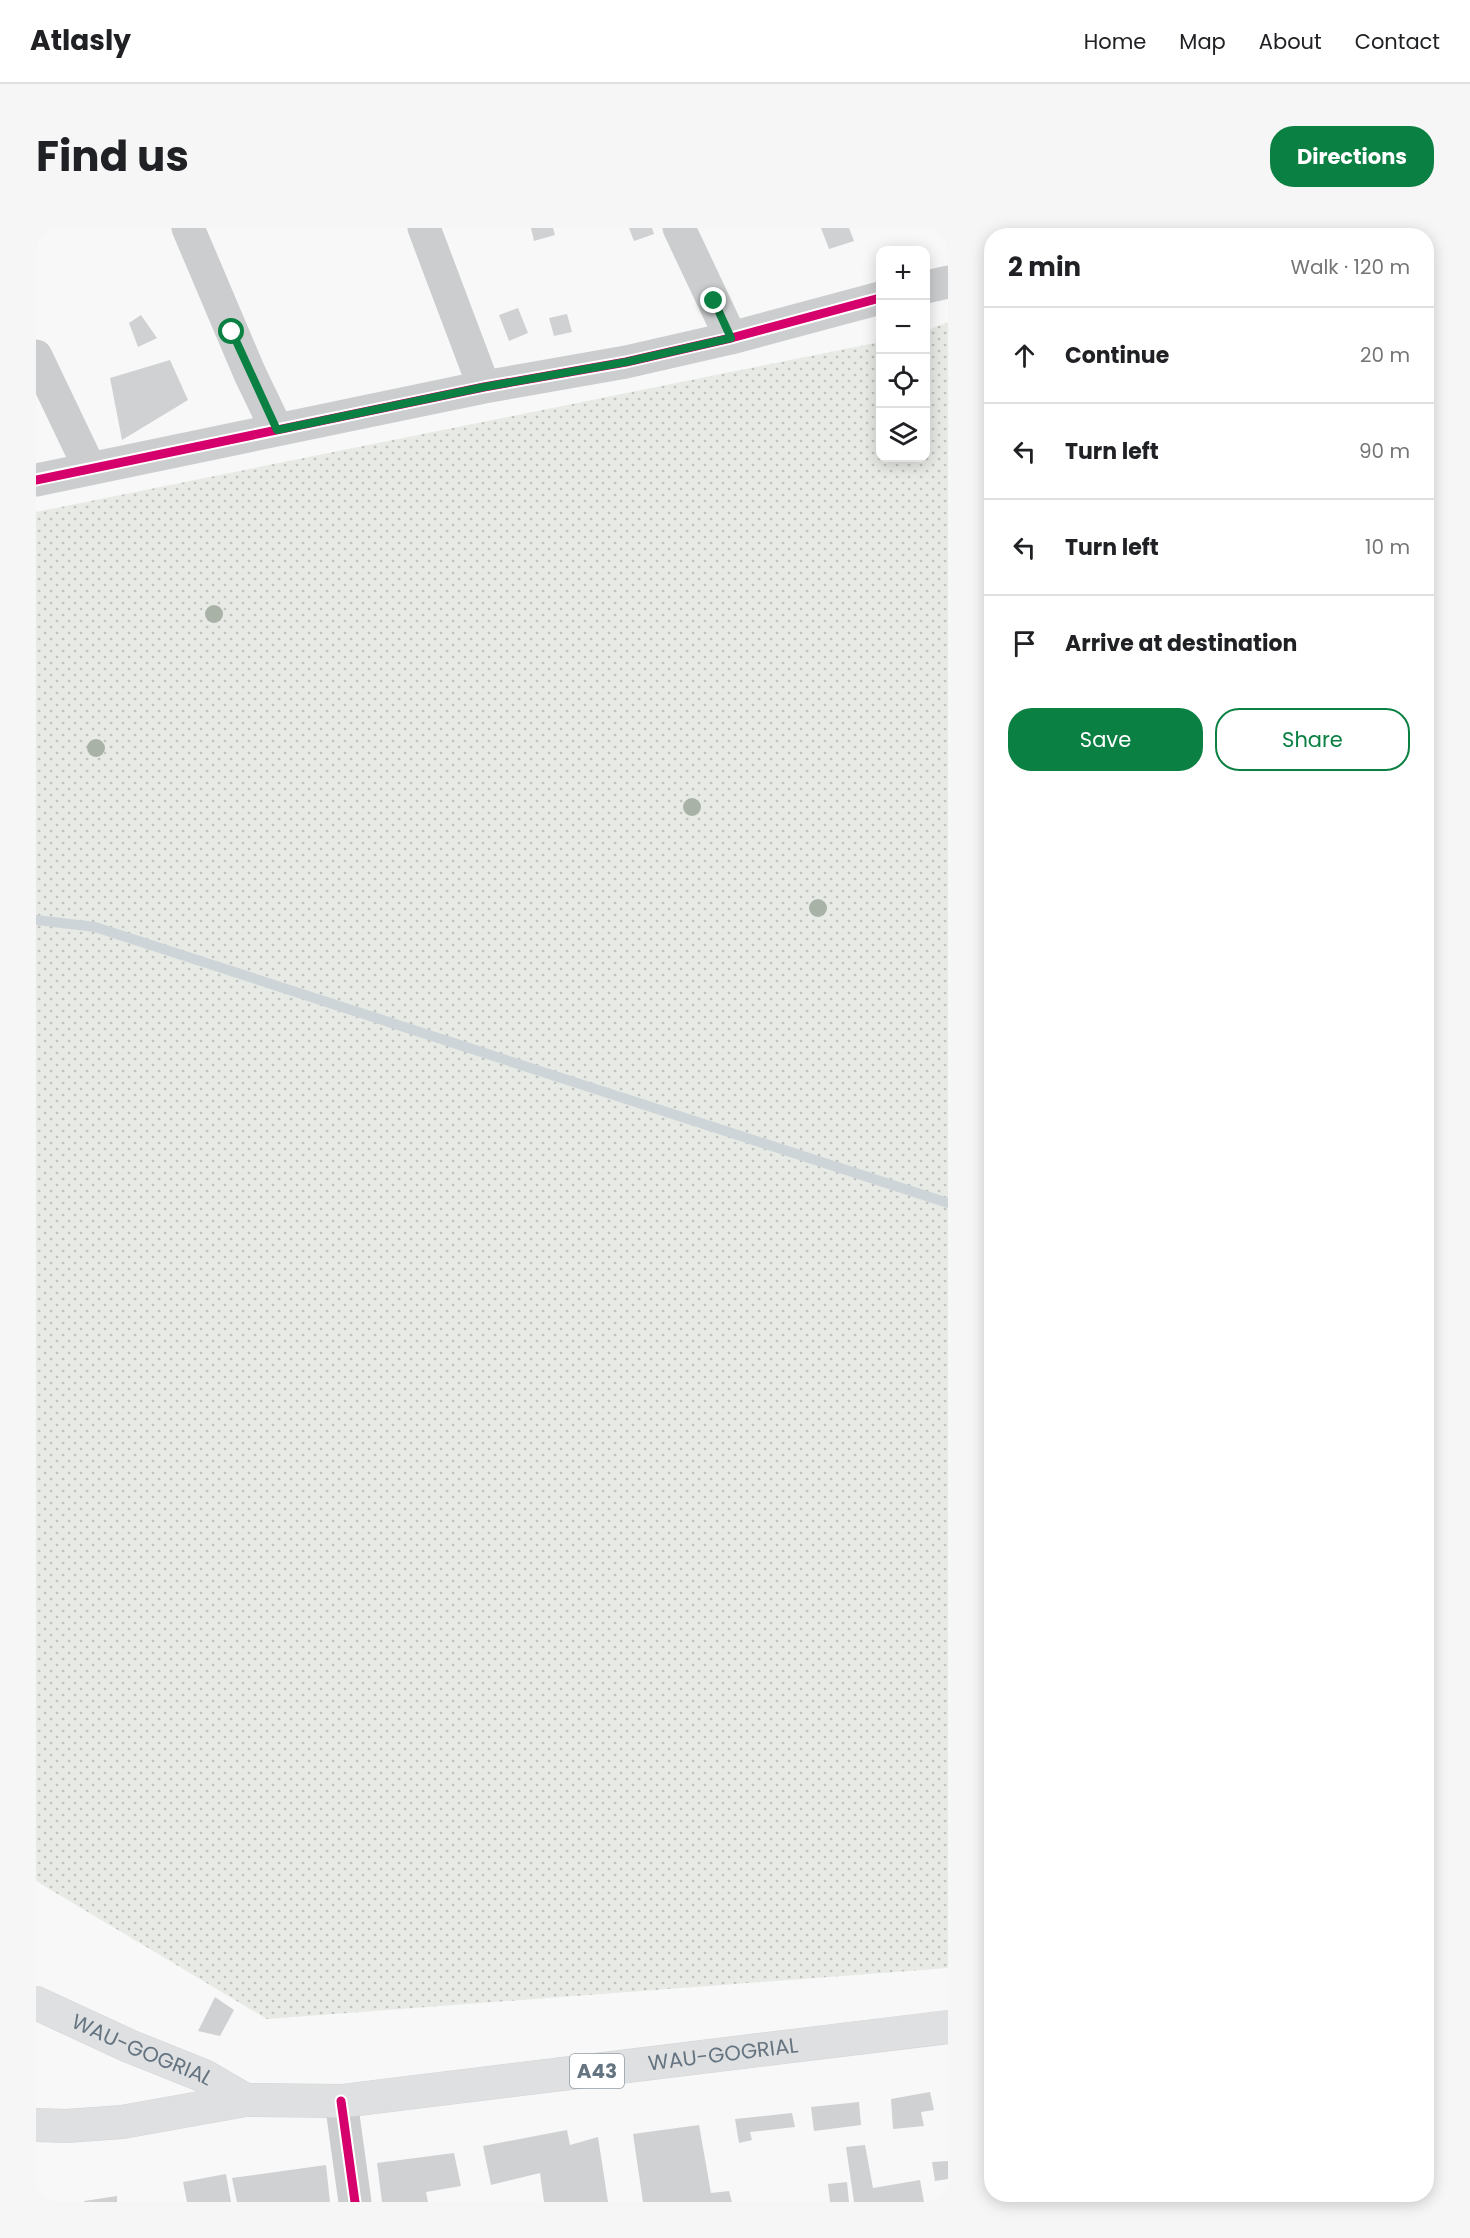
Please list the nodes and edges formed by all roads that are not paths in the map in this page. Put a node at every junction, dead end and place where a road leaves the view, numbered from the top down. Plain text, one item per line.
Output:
1 (188, 228) edge
2 (424, 228) edge
3 (679, 228) edge
4 (948, 282) edge
5 (930, 286) edge
6 (876, 299) edge
7 (731, 338) junction
8 (36, 356) edge
9 (484, 387) junction
10 (277, 430) junction
11 (90, 469) junction
12 (36, 480) edge
13 (36, 2003) edge
14 (948, 2027) edge
15 (245, 2100) junction
16 (341, 2102) junction
17 (36, 2125) edge
18 (355, 2202) edge

1 - 10 street
2 - 9 street
3 - 7 street
4 - 5 street
6 - 7 street
7 - 9 street
8 - 11 street
9 - 10 street
10 - 11 street
11 - 12 street
13 - 15 main road, WAU-GOGRIAL / A43
14 - 16 main road, WAU-GOGRIAL / A43
15 - 16 main road, WAU-GOGRIAL / A43
15 - 17 main road, WAU-GOGRIAL / A43
16 - 18 street

